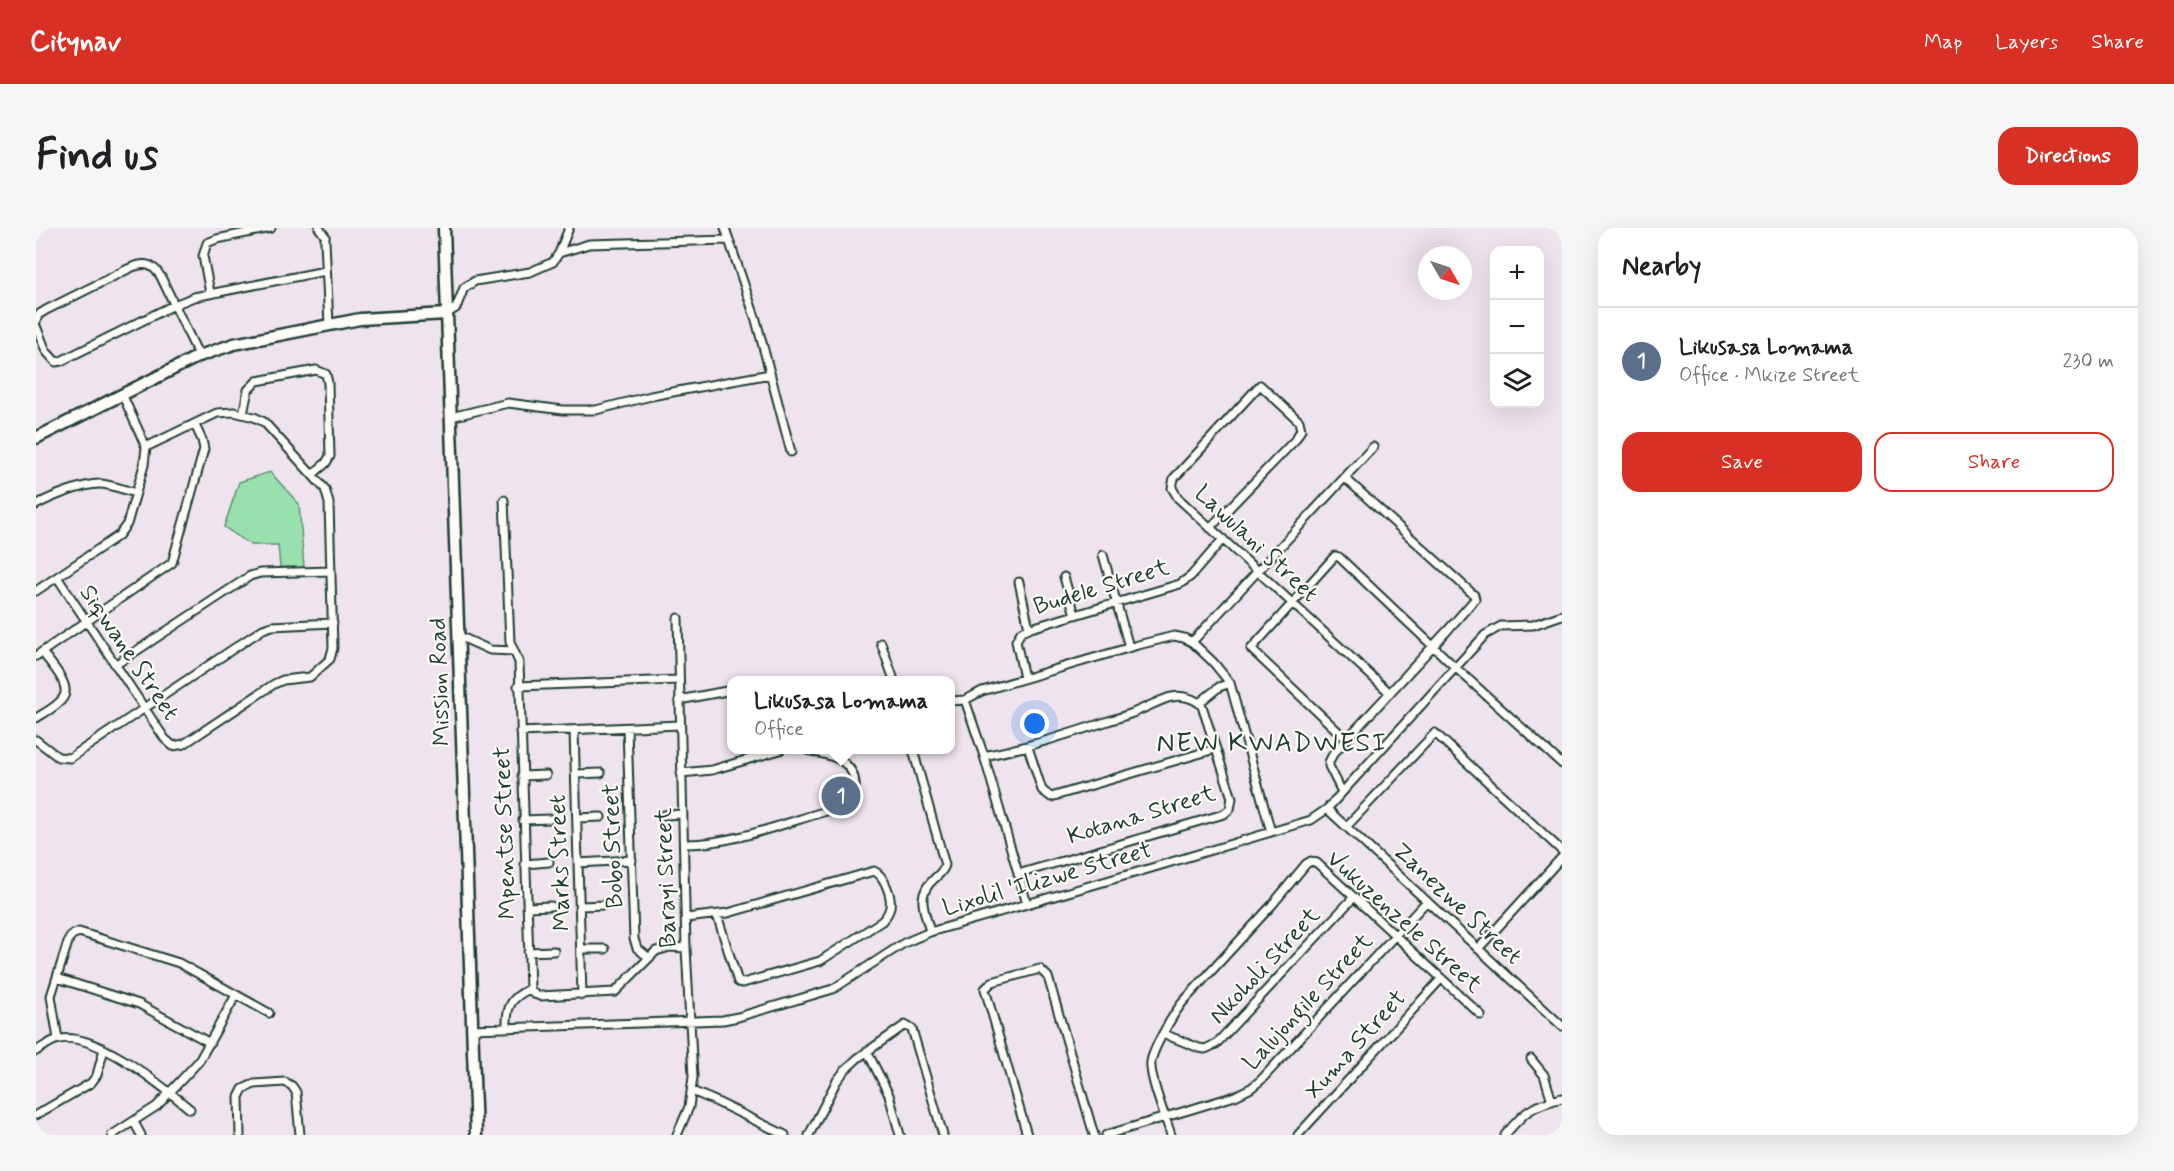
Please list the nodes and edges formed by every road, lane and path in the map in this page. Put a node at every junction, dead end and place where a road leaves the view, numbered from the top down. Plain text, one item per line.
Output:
1 (270, 228) edge
2 (319, 228) edge
3 (444, 228) edge
4 (569, 228) edge
5 (725, 228) edge
6 (729, 240) junction
7 (559, 253) junction
8 (325, 271) junction
9 (210, 293) junction
10 (174, 305) junction
11 (446, 314) junction
12 (36, 324) edge
13 (329, 325) junction
14 (199, 356) junction
15 (770, 374) junction
16 (122, 394) junction
17 (243, 414) junction
18 (451, 417) junction
19 (195, 425) junction
20 (36, 438) edge
21 (146, 447) junction
22 (1373, 447) dead end
23 (791, 452) dead end
24 (312, 476) junction
25 (1345, 478) junction
26 (136, 493) junction
27 (504, 500) dead end
28 (36, 505) edge
29 (1210, 528) junction
30 (1223, 539) junction
31 (1103, 555) dead end
32 (331, 571) junction
33 (1259, 571) junction
34 (57, 577) junction
35 (1064, 577) dead end
36 (1019, 582) dead end
37 (36, 591) edge
38 (1115, 603) junction
39 (1294, 603) junction
40 (1075, 615) junction
41 (1562, 615) edge
42 (678, 618) dead end
43 (86, 622) junction
44 (333, 623) junction
45 (1029, 628) junction
46 (459, 636) junction
47 (1192, 642) junction
48 (881, 643) dead end
49 (1434, 646) junction
50 (1129, 647) junction
51 (514, 651) junction
52 (39, 654) edge
53 (115, 665) junction
54 (1456, 668) junction
55 (892, 676) edge
56 (1024, 678) junction
57 (679, 680) junction
58 (1230, 683) junction
59 (518, 686) junction
60 (727, 691) edge
61 (1390, 693) junction
62 (679, 700) junction
63 (965, 700) junction
64 (955, 701) edge
65 (1199, 703) junction
66 (145, 708) junction
67 (36, 718) edge
68 (680, 726) junction
69 (627, 728) junction
70 (573, 730) junction
71 (520, 732) junction
72 (1346, 739) junction
73 (36, 740) edge
74 (1029, 747) junction
75 (1215, 748) junction
76 (766, 754) edge
77 (821, 754) edge
78 (914, 754) edge
79 (984, 756) junction
80 (1562, 764) edge
81 (601, 773) dead end
82 (681, 773) junction
83 (576, 774) junction
84 (546, 775) dead end
85 (522, 777) junction
86 (1342, 792) junction
87 (1327, 809) junction
88 (683, 814) junction
89 (664, 815) dead end
90 (601, 817) dead end
91 (577, 818) junction
92 (550, 819) dead end
93 (524, 820) junction
94 (1346, 827) junction
95 (1271, 832) junction
96 (684, 844) junction
97 (1562, 851) edge
98 (1562, 857) edge
99 (632, 860) junction
100 (549, 862) dead end
101 (579, 862) junction
102 (525, 864) junction
103 (1018, 874) junction
104 (1353, 897) junction
105 (1427, 901) junction
106 (1027, 904) junction
107 (605, 905) dead end
108 (551, 906) dead end
109 (580, 906) junction
110 (527, 907) junction
111 (717, 915) junction
112 (686, 918) junction
113 (930, 932) junction
114 (1395, 936) junction
115 (686, 948) junction
116 (581, 949) junction
117 (605, 949) dead end
118 (1478, 949) junction
119 (528, 951) junction
120 (554, 951) dead end
121 (648, 957) junction
122 (57, 978) junction
123 (1441, 979) junction
124 (530, 989) junction
125 (237, 995) junction
126 (582, 995) junction
127 (269, 1013) dead end
128 (1481, 1015) dead end
129 (691, 1021) junction
130 (1562, 1026) edge
131 (507, 1028) junction
132 (472, 1029) junction
133 (1164, 1034) junction
134 (58, 1039) junction
135 (210, 1043) junction
136 (104, 1049) junction
137 (36, 1051) edge
138 (867, 1051) junction
139 (1531, 1059) dead end
140 (692, 1091) junction
141 (170, 1093) junction
142 (1562, 1098) edge
143 (1552, 1101) junction
144 (190, 1109) dead end
145 (36, 1115) edge
146 (1166, 1117) junction
147 (134, 1122) junction
148 (112, 1135) edge
149 (141, 1135) edge
150 (240, 1135) edge
151 (300, 1135) edge
152 (476, 1135) edge
153 (677, 1135) edge
154 (784, 1135) edge
155 (809, 1135) edge
156 (900, 1135) edge
157 (943, 1135) edge
158 (1027, 1135) edge
159 (1094, 1135) edge
160 (1106, 1135) edge
161 (1172, 1135) edge
162 (1298, 1135) edge
163 (1505, 1135) edge

1 - 9 street
2 - 8 street
3 - 11 street, Mission Road
4 - 7 street
5 - 6 street
6 - 7 street
6 - 15 street
7 - 11 street
8 - 9 street
8 - 13 street
9 - 10 street
10 - 12 street
10 - 12 street
10 - 14 street
11 - 13 street
11 - 18 street, Mission Road
13 - 14 street
14 - 16 street
15 - 18 street
15 - 23 street
16 - 20 street
16 - 21 street
17 - 19 street
17 - 24 street
17 - 24 street
18 - 46 street, Mission Road
19 - 21 street
19 - 43 street
21 - 26 street
22 - 25 street
24 - 32 street
25 - 33 street
25 - 49 street
26 - 28 street
26 - 34 street
27 - 51 street, Mpentse Street
29 - 29 street, Lawulani Street
29 - 30 street, Lawulani Street
30 - 33 street, Lawulani Street
30 - 38 street, Budele Street
31 - 38 street
32 - 44 street
32 - 53 street
33 - 39 street, Lawulani Street
33 - 47 street
34 - 37 street
34 - 43 street, Siqwane Street
35 - 40 street
36 - 45 street
38 - 40 street, Budele Street
38 - 50 street
39 - 49 street
39 - 61 street, Lawulani Street
39 - 72 street
40 - 45 street, Budele Street
41 - 54 street, Lixolil 'Ilizwe Street
42 - 57 street, Barayi Street
43 - 52 street
43 - 53 street, Siqwane Street
44 - 66 street
44 - 66 street, Siqwane Street
45 - 56 street, Budele Street
46 - 51 street
46 - 132 street, Mission Road
47 - 50 street
47 - 58 street
48 - 55 street
49 - 54 street
49 - 61 street
50 - 56 street
51 - 59 street, Mpentse Street
52 - 67 street
53 - 66 street, Siqwane Street
54 - 80 street
54 - 86 street, Lixolil 'Ilizwe Street
56 - 63 street
57 - 59 street
57 - 62 street, Barayi Street
58 - 65 street
58 - 95 street
59 - 71 street, Mpentse Street
60 - 62 street
61 - 72 street
62 - 68 street, Barayi Street
63 - 64 street
63 - 79 street
65 - 74 street
65 - 75 street, Kotana Street
66 - 73 street
68 - 69 street
68 - 82 street, Barayi Street
69 - 70 street
69 - 99 street, Bobo Street
70 - 71 street
70 - 83 street, Marks Street
71 - 85 street, Mpentse Street
72 - 86 street
74 - 75 street
74 - 79 street
75 - 103 street, Kotana Street
76 - 82 street
77 - 96 street
78 - 113 street
79 - 103 street
81 - 83 street
82 - 88 street, Barayi Street
83 - 91 street, Marks Street
84 - 85 street
85 - 93 street, Mpentse Street
86 - 87 street, Lixolil 'Ilizwe Street
87 - 94 street, Zanezwe Street
87 - 95 street, Lixolil 'Ilizwe Street
88 - 89 street
88 - 96 street, Barayi Street
90 - 91 street
91 - 101 street, Marks Street
92 - 93 street
93 - 102 street, Mpentse Street
94 - 97 street
94 - 105 street, Zanezwe Street
95 - 106 street, Lixolil 'Ilizwe Street
96 - 112 street, Barayi Street
98 - 118 street
99 - 101 street
99 - 121 street, Bobo Street
100 - 102 street
101 - 109 street, Marks Street
102 - 110 street, Mpentse Street
103 - 106 street
104 - 114 street, Vukuzenzele Street
104 - 133 street, Nkoholi Street
104 - 133 street, Vukuzenzele Street
105 - 114 street, Lalujongile Street
105 - 118 street, Zanezwe Street
106 - 113 street, Lixolil 'Ilizwe Street
107 - 109 street
108 - 110 street
109 - 116 street, Marks Street
110 - 119 street, Mpentse Street
111 - 111 street
111 - 112 street
112 - 115 street, Barayi Street
113 - 129 street, Lixolil 'Ilizwe Street
114 - 123 street, Vukuzenzele Street
114 - 146 street, Lalujongile Street
115 - 121 street
115 - 129 street, Barayi Street
116 - 117 street
116 - 126 street, Marks Street
118 - 130 street, Zanezwe Street
119 - 120 street
119 - 124 street, Mpentse Street
121 - 126 street
122 - 125 street
122 - 134 street
122 - 135 street
123 - 128 street, Vukuzenzele Street
123 - 162 street, Xuma Street
124 - 126 street
124 - 131 street
125 - 127 street
125 - 135 street
129 - 131 street, Lixolil 'Ilizwe Street
129 - 140 street, Barayi Street
131 - 132 street, Lixolil 'Ilizwe Street
132 - 152 street, Mission Road
133 - 146 street, Vukuzenzele Street
134 - 136 street
134 - 137 street
135 - 141 street
136 - 141 street
136 - 145 street
138 - 155 street
138 - 156 street
138 - 157 street
139 - 143 street
140 - 153 street, Barayi Street
140 - 154 street
141 - 144 street
141 - 147 street
142 - 143 street
143 - 163 street
146 - 160 street, Lalujongile Street
146 - 161 street, Vukuzenzele Street
147 - 148 street
147 - 149 street
150 - 151 street
158 - 159 street

